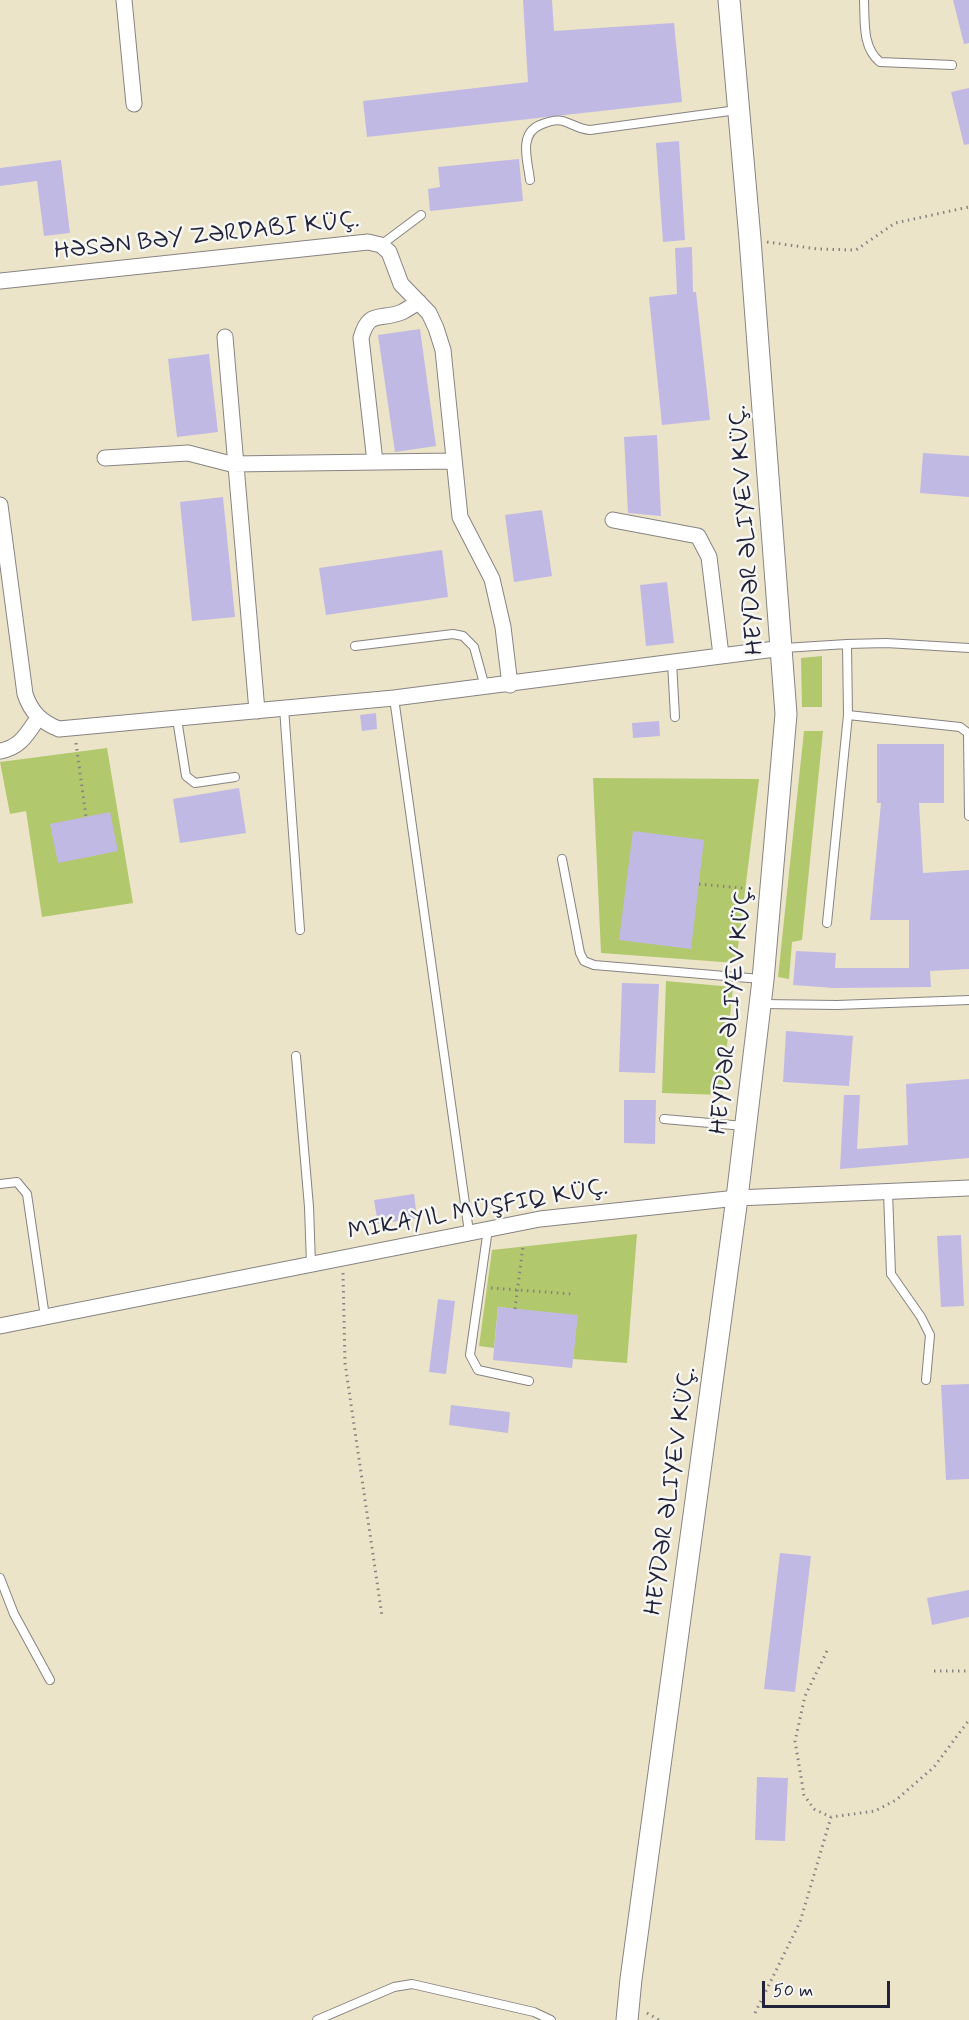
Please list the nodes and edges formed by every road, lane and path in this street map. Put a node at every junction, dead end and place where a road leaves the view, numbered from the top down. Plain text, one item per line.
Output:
1 (124, 0) edge
2 (729, 0) edge
3 (864, 0) edge
4 (952, 65) dead end
5 (134, 104) dead end
6 (739, 109) junction
7 (530, 180) dead end
8 (969, 207) edge
9 (421, 215) dead end
10 (750, 239) junction
11 (381, 245) junction
12 (0, 280) edge
13 (419, 302) junction
14 (225, 337) dead end
15 (105, 458) dead end
16 (453, 461) junction
17 (375, 462) junction
18 (237, 464) junction
19 (0, 505) edge
20 (613, 520) dead end
21 (847, 644) junction
22 (355, 646) dead end
23 (783, 648) junction
24 (969, 648) edge
25 (721, 655) junction
26 (672, 662) junction
27 (510, 685) junction
28 (485, 687) junction
29 (394, 698) junction
30 (284, 708) junction
31 (257, 711) junction
32 (848, 715) junction
33 (675, 717) dead end
34 (38, 718) junction
35 (177, 719) junction
36 (74, 729) junction
37 (0, 751) edge
38 (235, 777) dead end
39 (969, 816) edge
40 (87, 817) dead end
41 (562, 859) dead end
42 (699, 884) dead end
43 (771, 892) junction
44 (827, 923) dead end
45 (300, 930) dead end
46 (763, 980) junction
47 (969, 1000) edge
48 (760, 1004) junction
49 (296, 1056) dead end
50 (664, 1119) dead end
51 (746, 1126) junction
52 (0, 1184) edge
53 (969, 1188) edge
54 (888, 1192) junction
55 (738, 1198) junction
56 (489, 1228) junction
57 (469, 1232) junction
58 (523, 1246) dead end
59 (344, 1257) junction
60 (311, 1264) junction
61 (480, 1287) junction
62 (517, 1290) junction
63 (572, 1294) dead end
64 (515, 1309) dead end
65 (45, 1317) junction
66 (0, 1326) edge
67 (926, 1380) dead end
68 (529, 1381) dead end
69 (0, 1578) edge
70 (382, 1616) dead end
71 (827, 1651) dead end
72 (934, 1671) dead end
73 (969, 1671) edge
74 (50, 1680) dead end
75 (969, 1720) edge
76 (831, 1817) junction
77 (755, 2013) dead end
78 (317, 2020) edge
79 (551, 2020) edge
80 (627, 2020) edge

1 - 5 street
2 - 6 main road, HEYDƏR ƏLIYEV KÜÇ.
3 - 4 lane
6 - 7 lane
6 - 10 main road, HEYDƏR ƏLIYEV KÜÇ.
8 - 10 path
9 - 11 lane
10 - 23 main road, HEYDƏR ƏLIYEV KÜÇ.
11 - 12 street, HƏSƏN BƏY ZƏRDABI KÜÇ.
11 - 13 street, HƏSƏN BƏY ZƏRDABI KÜÇ.
13 - 16 street, HƏSƏN BƏY ZƏRDABI KÜÇ.
13 - 17 street
14 - 18 street
15 - 18 street
16 - 17 street
16 - 27 street, HƏSƏN BƏY ZƏRDABI KÜÇ.
17 - 18 street
18 - 31 street
19 - 34 street
20 - 25 street
21 - 23 lane
21 - 24 lane
21 - 32 lane
22 - 28 lane
23 - 25 street
23 - 43 main road, HEYDƏR ƏLIYEV KÜÇ.
25 - 26 street
26 - 27 street
26 - 33 lane
27 - 28 street
28 - 29 street
29 - 30 street
29 - 57 lane
30 - 31 street
30 - 45 lane
31 - 35 street
32 - 39 lane
32 - 44 lane
34 - 36 street
34 - 37 street
35 - 36 street
35 - 38 lane
36 - 40 path
41 - 46 lane
42 - 43 path
43 - 46 main road, HEYDƏR ƏLIYEV KÜÇ.
46 - 48 main road, HEYDƏR ƏLIYEV KÜÇ.
47 - 48 lane
48 - 51 main road, HEYDƏR ƏLIYEV KÜÇ.
49 - 60 lane
50 - 51 lane
51 - 55 main road, HEYDƏR ƏLIYEV KÜÇ.
52 - 65 lane
53 - 54 street
54 - 55 street
54 - 67 lane
55 - 56 street
55 - 80 main road, HEYDƏR ƏLIYEV KÜÇ.
56 - 57 street
56 - 61 lane
57 - 59 street
58 - 62 path
59 - 60 street
59 - 70 path
60 - 65 street
61 - 62 path
61 - 68 lane
62 - 63 path
62 - 64 path
65 - 66 street
69 - 74 lane
71 - 76 path
72 - 73 path
75 - 76 path
76 - 77 path
78 - 79 lane

